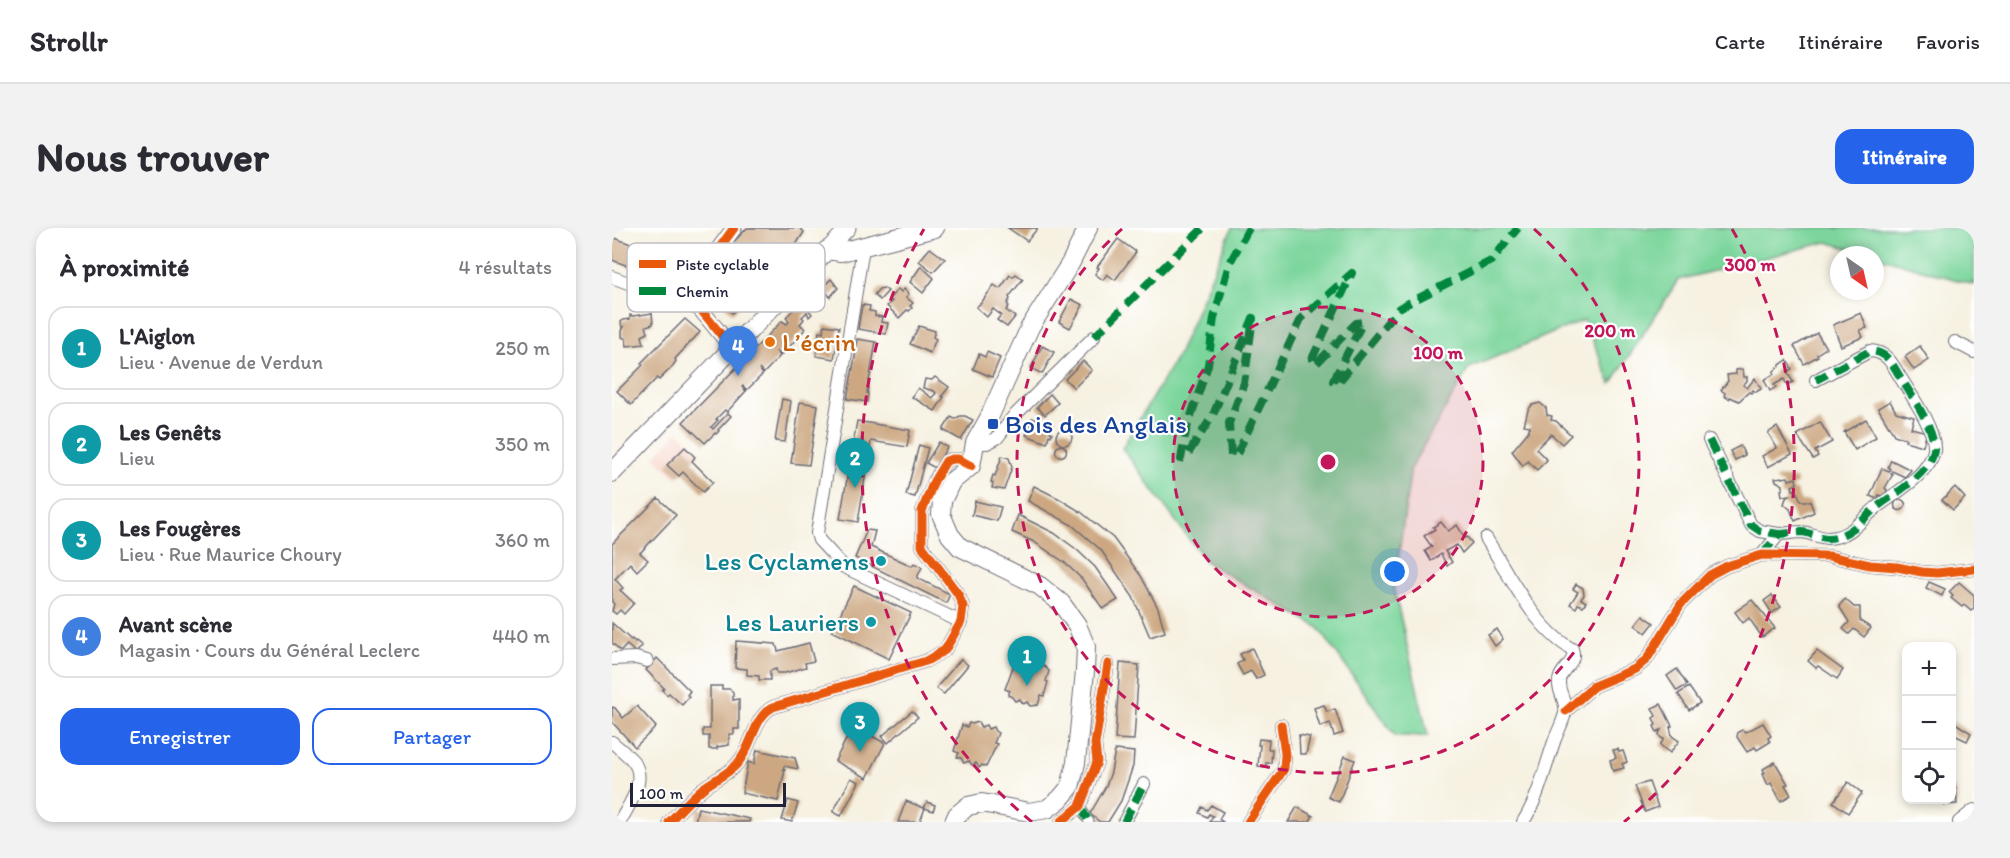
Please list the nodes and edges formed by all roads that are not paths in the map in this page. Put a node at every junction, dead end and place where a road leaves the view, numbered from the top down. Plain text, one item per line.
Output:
1 (734, 228) edge
2 (848, 228) edge
3 (935, 228) edge
4 (1088, 228) edge
5 (723, 243) edge
6 (861, 248) junction
7 (827, 250) joint
8 (612, 277) edge
9 (627, 283) edge
10 (702, 312) edge
11 (767, 312) edge
12 (1094, 337) dead end
13 (1955, 342) dead end
14 (732, 348) junction
15 (1974, 352) edge
16 (1816, 381) dead end
17 (1709, 440) dead end
18 (975, 443) junction
19 (971, 466) junction
20 (612, 473) edge
21 (1779, 534) junction
22 (1486, 538) dead end
23 (1762, 555) junction
24 (1974, 569) edge
25 (961, 622) junction
26 (613, 657) edge
27 (647, 661) dead end
28 (1108, 664) dead end
29 (1566, 711) junction
30 (1281, 725) dead end
31 (612, 742) edge
32 (1144, 784) dead end
33 (1080, 806) junction
34 (1974, 810) edge
35 (620, 822) edge
36 (669, 822) edge
37 (954, 822) edge
38 (1061, 822) edge
39 (1089, 822) edge
40 (1124, 822) edge
41 (1248, 822) edge
42 (1524, 822) edge
43 (1959, 822) edge

1 - 5 street
2 - 7 street
3 - 6 main road
4 - 18 main road
6 - 7 main road
6 - 25 street
8 - 9 street
10 - 14 street
11 - 14 main road
12 - 18 street
13 - 15 street
14 - 20 main road
16 - 21 street
17 - 21 street
18 - 19 main road
19 - 25 street
19 - 37 main road
21 - 23 street
22 - 29 street
23 - 24 street
23 - 29 street
25 - 36 street
26 - 27 street
28 - 33 street
29 - 42 street
30 - 41 street
31 - 35 street
32 - 40 street
33 - 38 street
33 - 39 street
34 - 43 street

